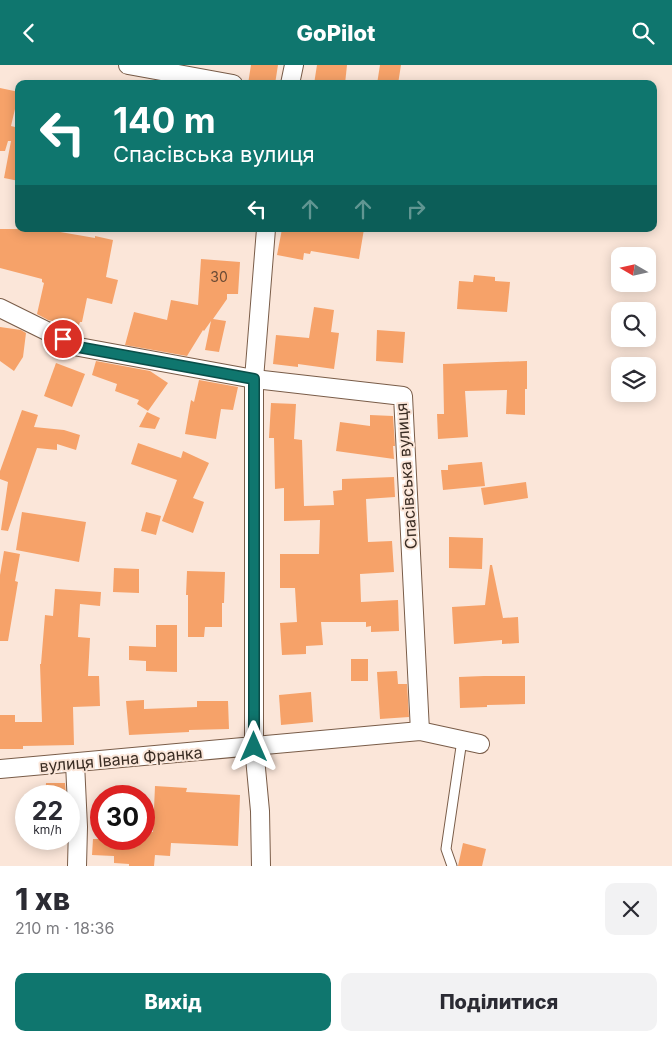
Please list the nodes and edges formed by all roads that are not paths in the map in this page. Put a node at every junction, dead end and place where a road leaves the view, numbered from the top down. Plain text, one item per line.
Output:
1 (128, 65) edge
2 (294, 65) edge
3 (211, 80) edge
4 (291, 80) edge
5 (266, 232) edge
6 (0, 308) edge
7 (254, 379) junction
8 (420, 731) junction
9 (462, 740) junction
10 (480, 744) dead end
11 (254, 747) junction
12 (75, 763) junction
13 (0, 769) edge
14 (77, 866) edge
15 (261, 866) edge
16 (452, 866) edge

1 - 3 street
2 - 4 street
5 - 7 street
6 - 7 street, Спасівська вулиця
7 - 8 street, Спасівська вулиця
7 - 11 street
8 - 9 street, вулиця Івана Франка
8 - 11 street, вулиця Івана Франка
9 - 10 street, вулиця Івана Франка
9 - 16 lane
11 - 12 street, вулиця Івана Франка
11 - 15 street
12 - 13 street, вулиця Івана Франка
12 - 14 street

